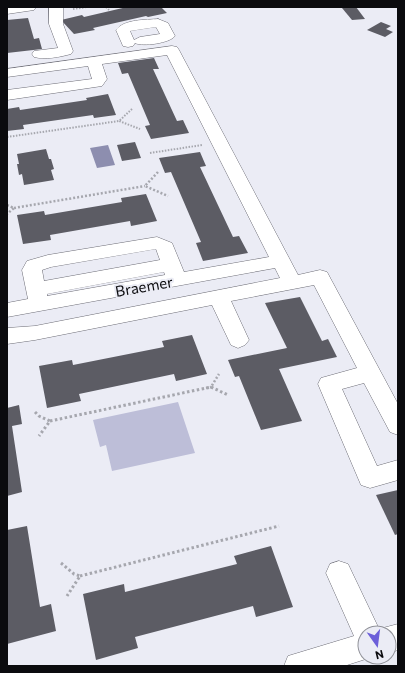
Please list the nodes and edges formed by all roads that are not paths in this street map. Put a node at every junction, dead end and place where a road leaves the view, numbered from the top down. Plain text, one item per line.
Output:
1 (29, 7) edge
2 (56, 7) edge
3 (7, 10) edge
4 (128, 43) dead end
5 (113, 45) dead end
6 (81, 49) dead end
7 (66, 51) junction
8 (29, 56) dead end
9 (94, 61) junction
10 (7, 73) edge
11 (7, 95) edge
12 (280, 261) junction
13 (174, 272) junction
14 (292, 283) junction
15 (38, 297) junction
16 (219, 297) junction
17 (7, 310) edge
18 (7, 336) edge
19 (238, 340) dead end
20 (370, 372) junction
21 (398, 426) edge
22 (398, 470) edge
23 (340, 573) dead end
24 (363, 625) edge
25 (357, 648) edge
26 (298, 666) edge

1 - 3 street
2 - 7 street
4 - 5 street
6 - 7 street
7 - 8 street
9 - 10 street
9 - 11 street
9 - 12 street
12 - 13 street, Braemer
12 - 14 street
13 - 15 street, Braemer
13 - 15 street
14 - 16 street
14 - 20 street
15 - 17 street, Braemer
16 - 18 street
16 - 19 street
20 - 21 street
20 - 22 street
23 - 24 street
25 - 26 street

